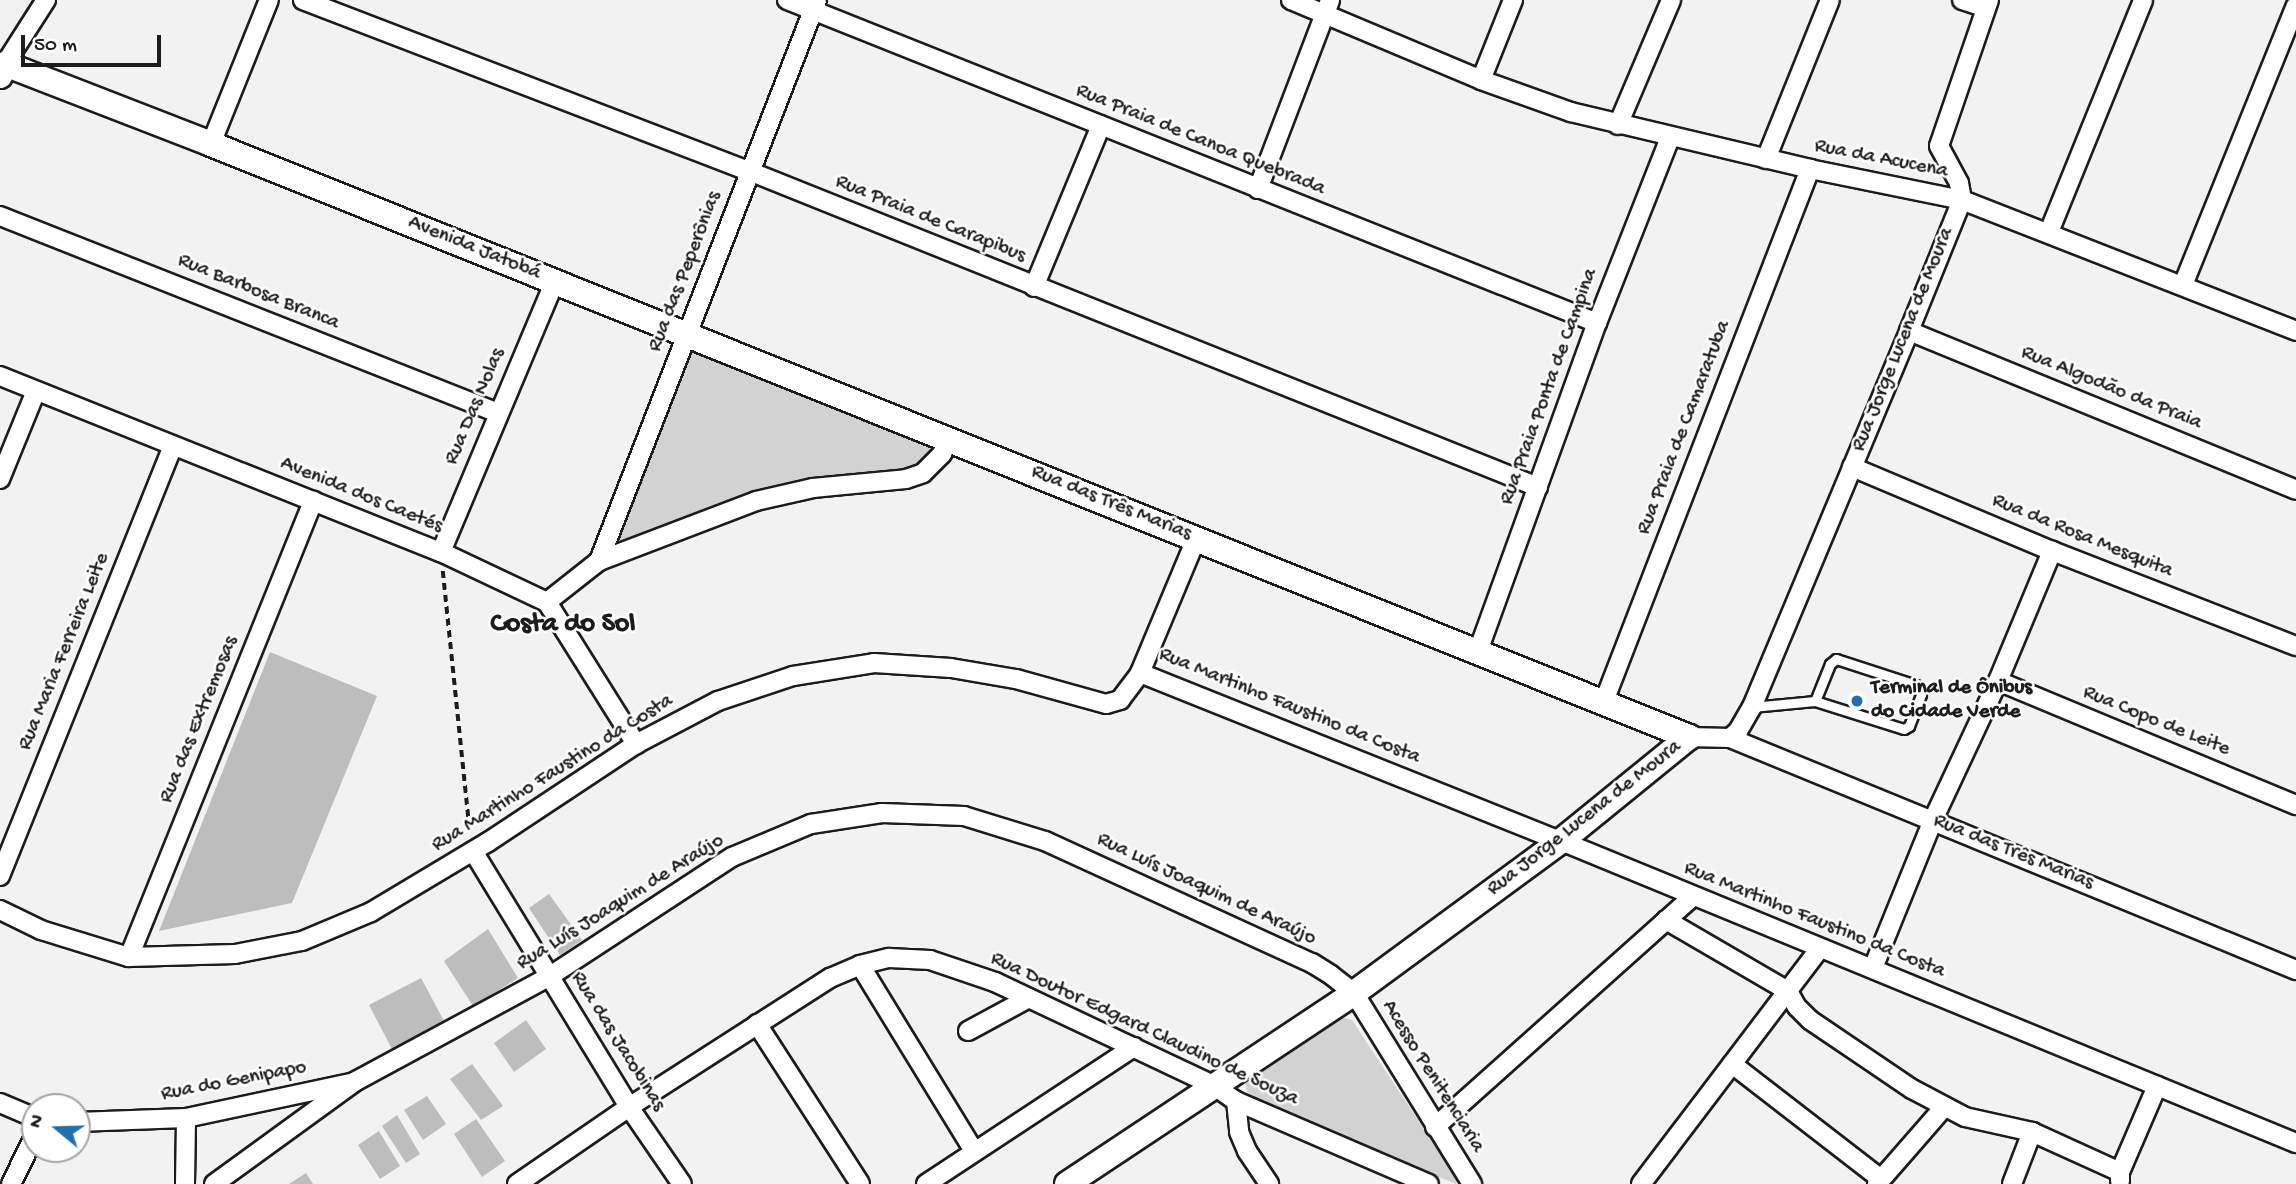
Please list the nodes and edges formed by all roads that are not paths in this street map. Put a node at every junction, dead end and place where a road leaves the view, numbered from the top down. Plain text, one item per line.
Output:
1 (46, 0) edge
2 (269, 0) edge
3 (303, 0) edge
4 (787, 0) edge
5 (1291, 0) edge
6 (1513, 0) edge
7 (1671, 0) edge
8 (1830, 0) edge
9 (1962, 0) edge
10 (2143, 0) edge
11 (1987, 4) edge
12 (815, 5) edge
13 (2296, 6) edge
14 (1328, 7) edge
15 (2, 67) edge
16 (1481, 80) junction
17 (1101, 125) junction
18 (1618, 125) junction
19 (1670, 138) junction
20 (211, 144) junction
21 (1766, 159) junction
22 (1810, 169) junction
23 (749, 171) junction
24 (1258, 189) junction
25 (1962, 200) junction
26 (0, 216) edge
27 (2049, 232) junction
28 (555, 281) junction
29 (2183, 285) junction
30 (1034, 287) junction
31 (1597, 323) junction
32 (1909, 331) junction
33 (2296, 331) edge
34 (686, 335) junction
35 (0, 376) edge
36 (36, 391) junction
37 (498, 413) junction
38 (948, 439) junction
39 (173, 445) junction
40 (1852, 467) junction
41 (0, 479) edge
42 (1538, 487) junction
43 (2296, 490) edge
44 (313, 501) junction
45 (1196, 539) junction
46 (2052, 551) junction
47 (440, 552) junction
48 (599, 561) junction
49 (547, 602) junction
50 (2296, 646) edge
51 (1477, 654) junction
52 (1140, 673) junction
53 (1998, 681) junction
54 (1815, 701) junction
55 (1603, 704) junction
56 (1752, 708) junction
57 (1689, 737) junction
58 (1730, 737) junction
59 (636, 744) junction
60 (2296, 805) edge
61 (1933, 820) junction
62 (1561, 841) junction
63 (472, 851) junction
64 (0, 876) edge
65 (1692, 897) junction
66 (0, 910) edge
67 (1666, 920) junction
68 (1820, 948) junction
69 (129, 957) junction
70 (860, 965) junction
71 (1873, 968) junction
72 (2296, 970) edge
73 (550, 976) junction
74 (1788, 990) junction
75 (1354, 993) junction
76 (1028, 998) junction
77 (757, 1024) junction
78 (968, 1031) dead end
79 (1134, 1047) junction
80 (1732, 1065) junction
81 (356, 1081) junction
82 (1213, 1085) junction
83 (2157, 1086) junction
84 (1236, 1101) junction
85 (0, 1104) edge
86 (1945, 1106) junction
87 (629, 1107) junction
88 (21, 1112) edge
89 (186, 1118) junction
90 (91, 1121) edge
91 (1435, 1127) junction
92 (2032, 1132) junction
93 (2296, 1143) edge
94 (974, 1151) junction
95 (21, 1163) edge
96 (2119, 1178) edge
97 (1879, 1181) edge
98 (11, 1184) edge
99 (185, 1184) edge
100 (215, 1184) edge
101 (517, 1184) edge
102 (682, 1184) edge
103 (860, 1184) edge
104 (926, 1184) edge
105 (1067, 1184) edge
106 (1269, 1184) edge
107 (1429, 1184) edge
108 (1472, 1184) edge
109 (1641, 1184) edge
110 (2012, 1184) edge

1 - 15 street
2 - 20 street
3 - 23 street, Rua Praia de Carapibus
4 - 12 street, Rua Praia de Canoa Quebrada
5 - 14 street, Rua da Acucena
6 - 16 street
7 - 18 street
8 - 21 street
9 - 11 street
10 - 27 street
11 - 25 street
12 - 17 street, Rua Praia de Canoa Quebrada
12 - 23 street, Rua das Peperônias
13 - 29 street
14 - 16 street, Rua da Acucena
14 - 24 street
15 - 20 street, Avenida Jatobá
16 - 18 street, Rua da Acucena
17 - 24 street, Rua Praia de Canoa Quebrada
17 - 30 street
18 - 19 street, Rua da Acucena
19 - 21 street, Rua da Acucena
19 - 31 street, Rua Praia Ponta de Campina
20 - 28 street, Avenida Jatobá
21 - 22 street, Rua da Acucena
22 - 25 street, Rua da Acucena
22 - 55 street, Rua Praia de Camaratuba
23 - 30 street, Rua Praia de Carapibus
23 - 34 street, Rua das Peperônias
24 - 31 street, Rua Praia de Canoa Quebrada
25 - 27 street, Rua da Acucena
25 - 32 street, Rua Jorge Lucena de Moura
26 - 37 street, Rua Barbosa Branca
27 - 29 street, Rua da Acucena
28 - 34 street, Avenida Jatobá
28 - 37 street, Rua Das Nolas
29 - 33 street, Rua da Acucena
30 - 42 street, Rua Praia de Carapibus
31 - 42 street, Rua Praia Ponta de Campina
32 - 40 street, Rua Jorge Lucena de Moura
32 - 43 street, Rua Algodão da Praia
34 - 38 street, Avenida Jatobá
34 - 48 street, Rua das Peperônias
35 - 36 street, Avenida dos Caetés
36 - 39 street, Avenida dos Caetés
36 - 41 street
37 - 47 street, Rua Das Nolas
38 - 45 street, Rua das Três Marias
38 - 48 street
39 - 44 street, Avenida dos Caetés
39 - 64 street, Rua Maria Ferreira Leite
40 - 46 street, Rua da Rosa Mesquita
40 - 56 street, Rua Jorge Lucena de Moura
42 - 51 street, Rua Praia Ponta de Campina
44 - 47 street, Avenida dos Caetés
44 - 69 street, Rua das Extremosas
45 - 51 street, Rua das Três Marias
45 - 52 street
46 - 50 street, Rua da Rosa Mesquita
46 - 53 street
47 - 49 street, Avenida dos Caetés
48 - 49 street
49 - 59 street
51 - 55 street, Rua das Três Marias
52 - 59 street, Rua Martinho Faustino da Costa
52 - 62 street, Rua Martinho Faustino da Costa
53 - 60 street, Rua Copo de Leite
53 - 61 street
54 - 54 lane
54 - 56 lane
55 - 57 street, Rua das Três Marias
56 - 58 street, Rua Jorge Lucena de Moura
57 - 58 street, Rua Jorge Lucena de Moura
57 - 62 street, Rua Jorge Lucena de Moura
58 - 61 street, Rua das Três Marias
59 - 63 street, Rua Martinho Faustino da Costa
61 - 71 street
61 - 72 street, Rua das Três Marias
62 - 65 street, Rua Martinho Faustino da Costa
62 - 75 street, Rua Jorge Lucena de Moura
63 - 69 street, Rua Martinho Faustino da Costa
63 - 73 street, Rua das Jacobinas
65 - 67 street
65 - 68 street, Rua Martinho Faustino da Costa
66 - 69 street, Rua Martinho Faustino da Costa
67 - 74 street
67 - 91 street
68 - 71 street, Rua Martinho Faustino da Costa
68 - 74 street
70 - 76 street, Rua Doutor Edgard Claudino de Souza
70 - 77 street, Rua Doutor Edgard Claudino de Souza
70 - 94 street
71 - 83 street, Rua Martinho Faustino da Costa
73 - 75 street, Rua Luís Joaquim de Araújo
73 - 81 street, Rua Luís Joaquim de Araújo
73 - 87 street, Rua das Jacobinas
74 - 80 street
74 - 86 street
75 - 82 street, Rua Jorge Lucena de Moura
75 - 91 street, Acesso Penitenciaria
76 - 78 street
76 - 79 street, Rua Doutor Edgard Claudino de Souza
77 - 87 street, Rua Doutor Edgard Claudino de Souza
77 - 103 street
79 - 82 street, Rua Doutor Edgard Claudino de Souza
79 - 94 street
80 - 97 street
80 - 109 street
81 - 89 street, Rua do Genipapo
81 - 100 street, Rua Luís Joaquim de Araújo
82 - 84 street, Rua Doutor Edgard Claudino de Souza
82 - 105 street, Rua Jorge Lucena de Moura
83 - 93 street, Rua Martinho Faustino da Costa
83 - 96 street
84 - 106 street
84 - 107 street, Rua Doutor Edgard Claudino de Souza
85 - 88 street
86 - 92 street
86 - 97 street
87 - 101 street, Rua Doutor Edgard Claudino de Souza
87 - 102 street, Rua das Jacobinas
89 - 90 street, Rua do Genipapo
89 - 99 street
91 - 108 street, Acesso Penitenciaria
92 - 96 street
92 - 110 street
94 - 104 street
95 - 98 street

